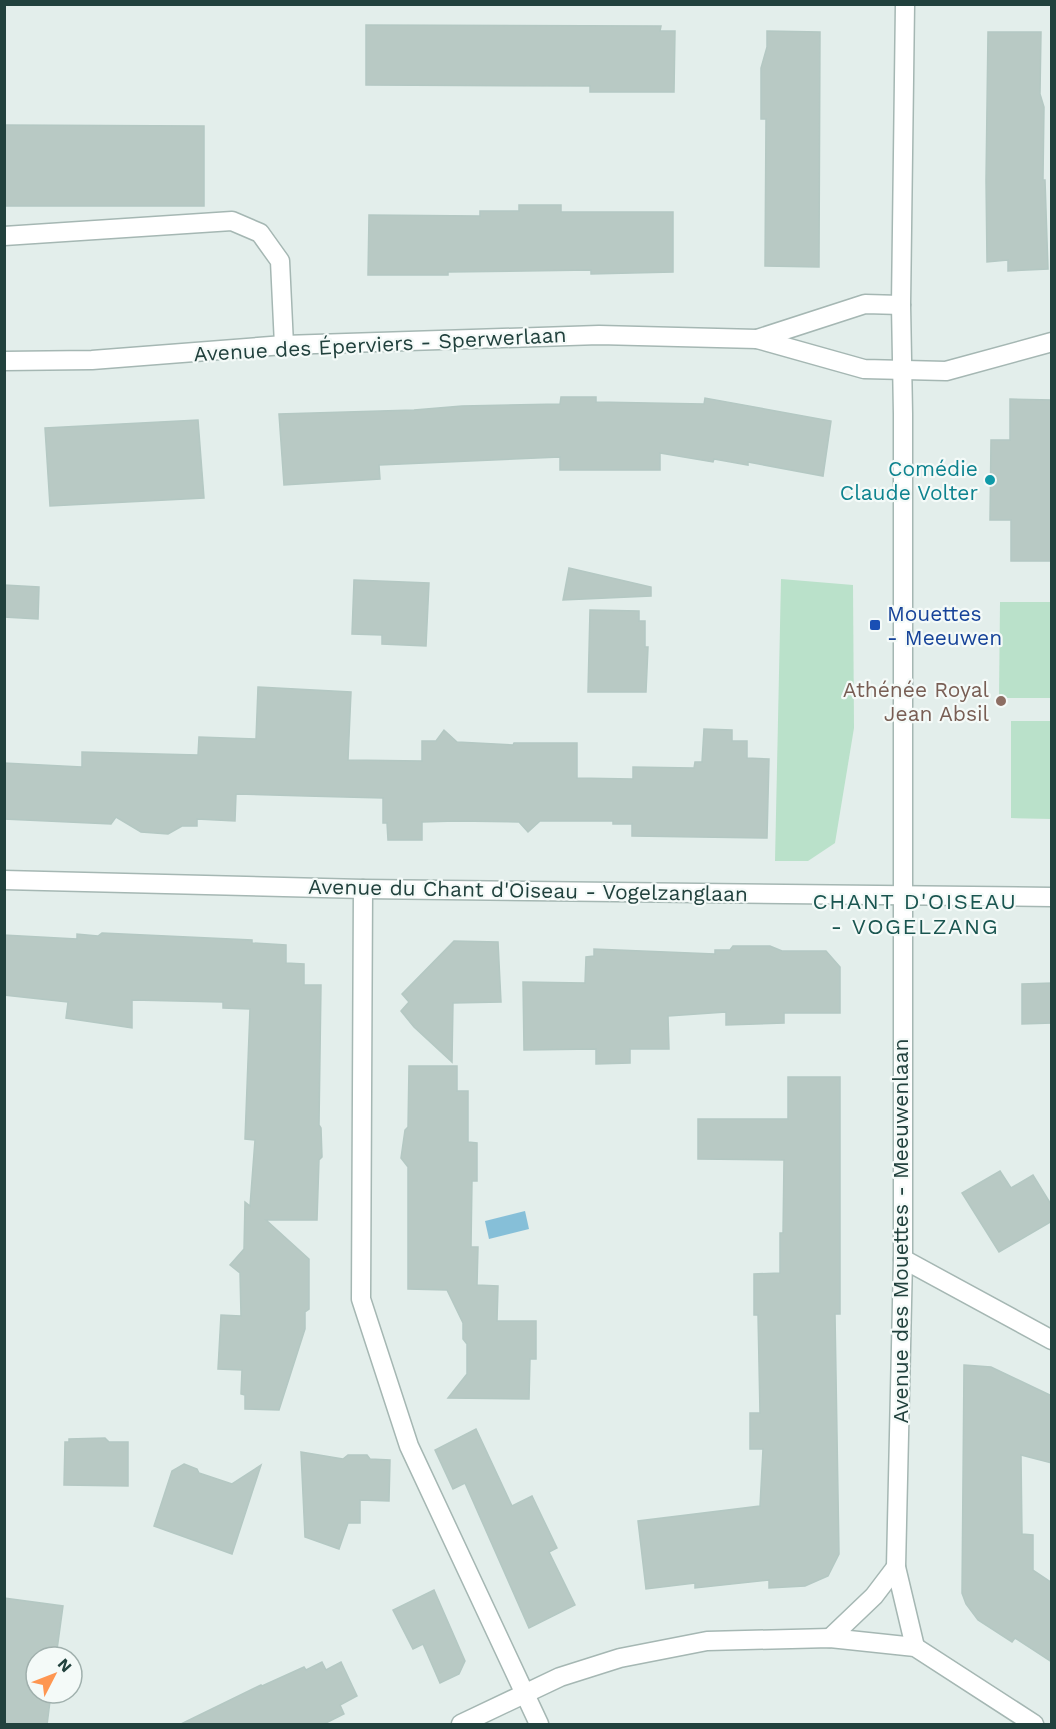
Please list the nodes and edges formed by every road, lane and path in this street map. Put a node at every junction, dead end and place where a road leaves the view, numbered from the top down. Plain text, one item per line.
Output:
1 (905, 4) edge
2 (4, 236) edge
3 (901, 305) junction
4 (757, 339) junction
5 (1052, 342) edge
6 (285, 345) junction
7 (4, 361) edge
8 (901, 370) junction
9 (4, 880) edge
10 (363, 889) junction
11 (902, 896) junction
12 (1052, 897) edge
13 (903, 1259) junction
14 (1052, 1340) edge
15 (896, 1567) junction
16 (830, 1638) junction
17 (915, 1647) junction
18 (525, 1694) junction
19 (461, 1725) edge
20 (539, 1725) edge
21 (1034, 1725) edge

1 - 3 street, Avenue des Mouettes - Meeuwenlaan
2 - 6 street
3 - 4 street, Avenue des Éperviers - Sperwerlaan
3 - 8 street, Avenue des Mouettes - Meeuwenlaan
4 - 6 street, Avenue des Éperviers - Sperwerlaan
4 - 8 street, Avenue des Éperviers - Sperwerlaan
5 - 8 street, Avenue des Éperviers - Sperwerlaan
6 - 7 street, Avenue des Éperviers - Sperwerlaan
8 - 11 street, Avenue des Mouettes - Meeuwenlaan
9 - 10 street, Avenue du Chant d'Oiseau - Vogelzanglaan
10 - 11 street, Avenue du Chant d'Oiseau - Vogelzanglaan
10 - 18 street
11 - 12 street, Avenue du Chant d'Oiseau - Vogelzanglaan
11 - 13 street, Avenue des Mouettes - Meeuwenlaan
13 - 14 street
13 - 15 street, Avenue des Mouettes - Meeuwenlaan
15 - 16 street
15 - 17 street, Avenue des Mouettes - Meeuwenlaan
16 - 17 street
16 - 18 street
17 - 21 street
18 - 19 street
18 - 20 street

